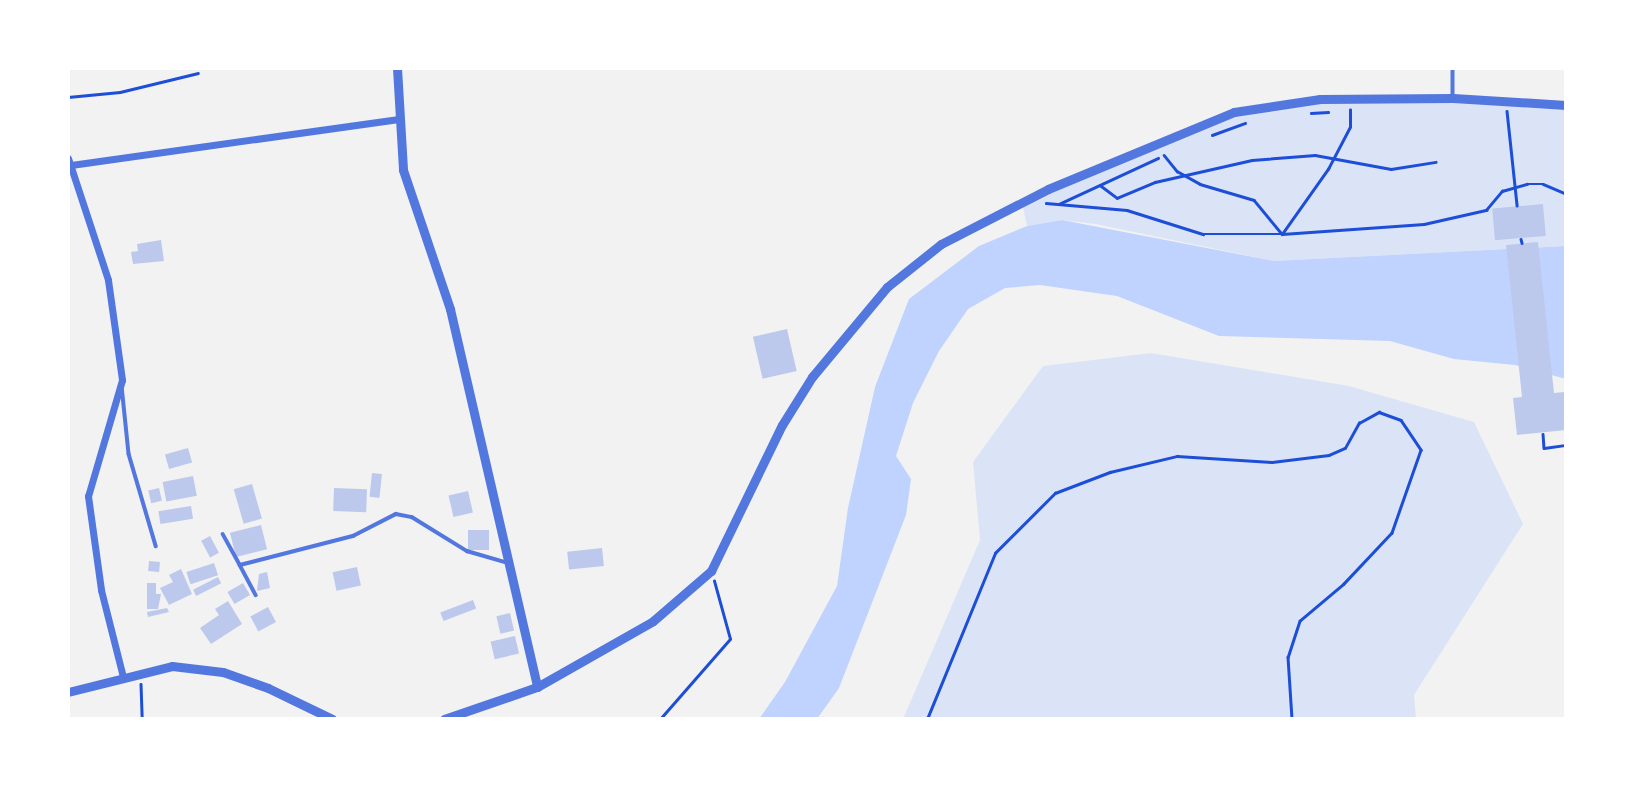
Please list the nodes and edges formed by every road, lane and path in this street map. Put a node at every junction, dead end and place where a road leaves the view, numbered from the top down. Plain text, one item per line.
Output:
1 (397, 68) edge
2 (1453, 68) edge
3 (198, 73) dead end
4 (68, 97) edge
5 (1453, 98) junction
6 (1505, 101) junction
7 (1566, 105) edge
8 (1361, 109) dead end
9 (1350, 110) junction
10 (1495, 113) dead end
11 (1507, 114) junction
12 (1297, 115) dead end
13 (1258, 118) dead end
14 (399, 119) junction
15 (1208, 137) dead end
16 (1173, 150) dead end
17 (1164, 155) junction
18 (1334, 157) junction
19 (70, 162) edge
20 (1435, 162) dead end
21 (1185, 176) junction
22 (1100, 185) junction
23 (1515, 186) junction
24 (1566, 187) edge
25 (1564, 193) edge
26 (1022, 203) junction
27 (1059, 204) junction
28 (1517, 205) dead end
29 (1282, 234) junction
30 (122, 380) junction
31 (1543, 434) dead end
32 (1566, 446) edge
33 (223, 534) dead end
34 (156, 546) dead end
35 (510, 563) junction
36 (240, 565) junction
37 (711, 572) junction
38 (256, 595) dead end
39 (141, 673) junction
40 (123, 677) junction
41 (537, 687) junction
42 (68, 692) edge
43 (142, 719) edge
44 (332, 719) edge
45 (444, 719) edge
46 (660, 719) edge
47 (928, 719) edge
48 (1292, 719) edge

1 - 14 street
2 - 5 lane
3 - 4 path
5 - 6 street
5 - 26 street
6 - 7 street
6 - 11 path
8 - 9 path
9 - 12 path
9 - 18 path
10 - 11 path
11 - 23 path
13 - 15 path
14 - 19 street
14 - 35 street
16 - 17 path
17 - 21 path
17 - 22 path
18 - 20 path
18 - 21 path
18 - 29 path
19 - 30 street
21 - 22 path
21 - 29 path
22 - 27 path
23 - 25 path
23 - 28 path
23 - 29 path
24 - 25 path
26 - 27 path
26 - 37 street
27 - 29 path
30 - 34 lane
30 - 40 street
31 - 32 path
33 - 36 lane
35 - 36 lane
35 - 41 street
36 - 38 lane
37 - 41 street
37 - 46 path
39 - 40 street
39 - 43 path
39 - 44 street
40 - 42 street
41 - 45 street
47 - 48 path

